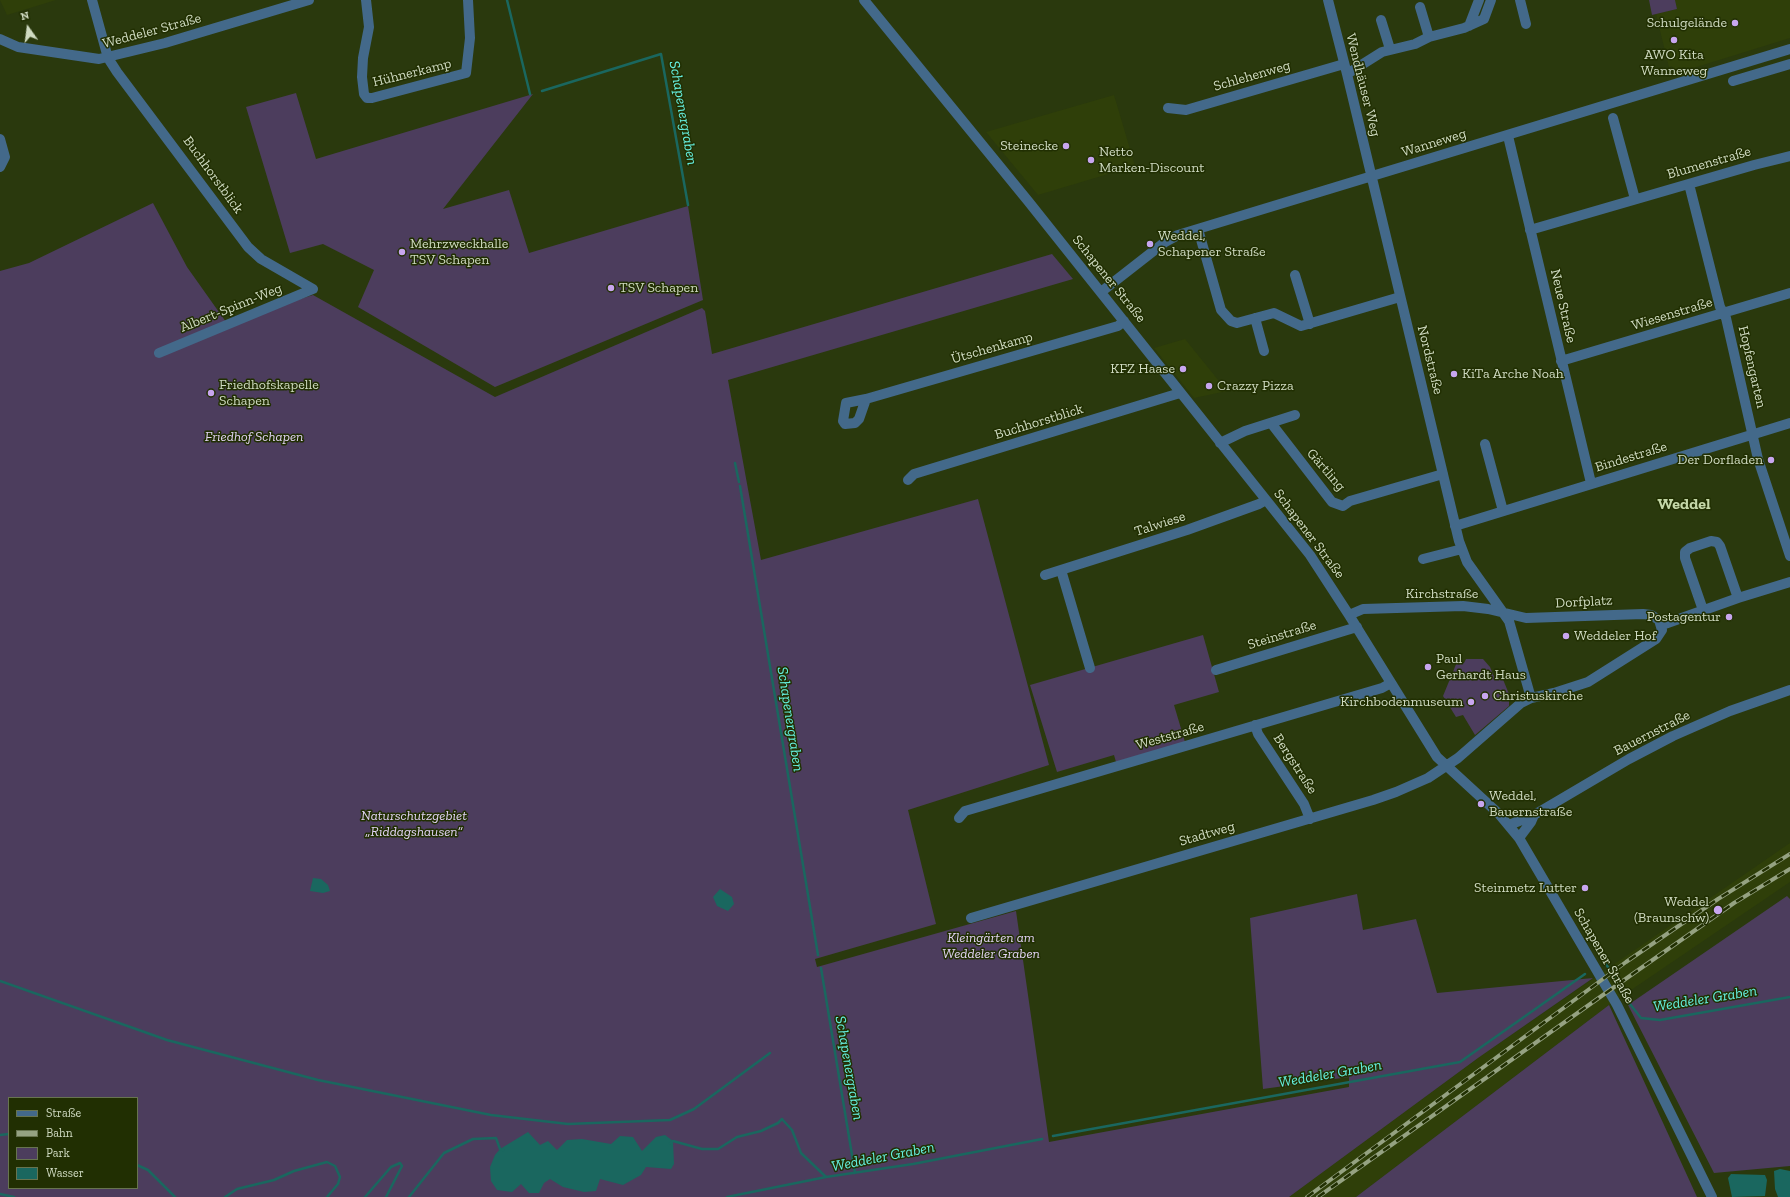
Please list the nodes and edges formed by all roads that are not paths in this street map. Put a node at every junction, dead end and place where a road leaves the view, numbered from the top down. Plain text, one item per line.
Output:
1 (92, 0) edge
2 (309, 0) edge
3 (366, 0) edge
4 (468, 0) edge
5 (864, 0) edge
6 (1328, 0) edge
7 (1476, 0) edge
8 (1491, 0) edge
9 (1520, 0) edge
10 (1420, 7) dead end
11 (1381, 20) dead end
12 (1526, 24) dead end
13 (1469, 26) junction
14 (1429, 37) junction
15 (0, 39) edge
16 (1790, 49) edge
17 (1390, 50) junction
18 (108, 58) junction
19 (1790, 64) edge
20 (1345, 69) junction
21 (1733, 81) dead end
22 (1168, 108) dead end
23 (1614, 118) dead end
24 (1508, 136) junction
25 (0, 139) edge
26 (1790, 156) edge
27 (0, 167) edge
28 (1371, 177) junction
29 (1689, 184) junction
30 (1635, 199) junction
31 (1198, 229) junction
32 (1530, 230) junction
33 (1295, 274) dead end
34 (313, 289) joint
35 (1101, 292) junction
36 (1790, 293) edge
37 (1400, 297) junction
38 (1723, 313) junction
39 (1255, 318) junction
40 (1124, 321) junction
41 (1310, 324) junction
42 (1264, 351) dead end
43 (159, 353) dead end
44 (1562, 360) junction
45 (1180, 393) junction
46 (866, 399) dead end
47 (1295, 415) dead end
48 (1271, 423) junction
49 (1790, 423) edge
50 (1754, 435) junction
51 (1220, 443) junction
52 (1485, 444) dead end
53 (1443, 474) junction
54 (908, 480) dead end
55 (1591, 483) junction
56 (1266, 500) junction
57 (1502, 511) junction
58 (1455, 526) junction
59 (1462, 549) junction
60 (1790, 556) edge
61 (1423, 559) dead end
62 (1061, 570) junction
63 (1045, 575) dead end
64 (1790, 582) edge
65 (1738, 598) junction
66 (1703, 610) junction
67 (1349, 614) junction
68 (1505, 614) junction
69 (1662, 625) junction
70 (1357, 627) junction
71 (1090, 668) dead end
72 (1216, 670) dead end
73 (1391, 683) junction
74 (1790, 690) edge
75 (1531, 698) junction
76 (1255, 725) junction
77 (1446, 767) junction
78 (1534, 815) junction
79 (959, 818) dead end
80 (1310, 819) junction
81 (1509, 825) junction
82 (1519, 838) junction
83 (971, 918) dead end
84 (1712, 1197) edge

1 - 18 street
2 - 18 street, Weddeler Straße
3 - 4 street, Hühnerkamp
5 - 35 street, Schapener Straße
6 - 20 street, Wendhäuser Weg
7 - 13 street
8 - 13 street, Schlehenweg
9 - 12 street
10 - 14 street
11 - 17 street
13 - 14 street, Schlehenweg
14 - 17 street, Schlehenweg
15 - 18 street, Weddeler Straße
16 - 24 street, Wanneweg
17 - 20 street, Schlehenweg
18 - 34 street, Buchhorstblick
19 - 21 street
20 - 22 street, Schlehenweg
20 - 28 street, Wendhäuser Weg
23 - 30 street
24 - 28 street, Wanneweg
24 - 32 street, Neue Straße
25 - 27 street
26 - 29 street, Blumenstraße
28 - 31 street, Wanneweg
28 - 37 street, Nordstraße
29 - 30 street, Blumenstraße
29 - 38 street, Hopfengarten
30 - 32 street, Blumenstraße
31 - 35 street, Wanneweg
31 - 39 street
32 - 44 street, Neue Straße
33 - 41 street
34 - 43 street, Albert-Spinn-Weg
35 - 40 street, Schapener Straße
36 - 38 street, Wiesenstraße
37 - 41 street
37 - 53 street, Nordstraße
38 - 44 street, Wiesenstraße
38 - 50 street, Hopfengarten
39 - 41 street
39 - 42 street
40 - 45 street, Schapener Straße
40 - 46 street, Ütschenkamp
44 - 55 street, Neue Straße
45 - 51 street, Schapener Straße
45 - 54 street, Buchhorstblick
47 - 48 street
48 - 51 street
48 - 53 street, Gärtling
49 - 50 street, Bindestraße
50 - 55 street, Bindestraße
50 - 60 street, Hopfengarten
51 - 56 street, Schapener Straße
52 - 57 street
53 - 58 street, Nordstraße
55 - 57 street, Bindestraße
56 - 62 street, Talwiese
56 - 67 street, Schapener Straße
57 - 58 street, Bindestraße
58 - 59 street, Nordstraße
59 - 61 street
59 - 68 street, Nordstraße
62 - 63 street, Talwiese
62 - 71 street
64 - 65 street
65 - 66 street
65 - 66 street
66 - 69 street
67 - 68 street, Kirchstraße
67 - 70 street, Schapener Straße
68 - 69 street, Dorfplatz
68 - 75 street
69 - 75 street
70 - 72 street, Steinstraße
70 - 73 street, Schapener Straße
73 - 76 street, Weststraße
73 - 77 street, Schapener Straße
74 - 78 street, Bauernstraße
75 - 77 street
76 - 79 street, Weststraße
76 - 80 street, Bergstraße
77 - 80 street, Stadtweg
77 - 81 street, Schapener Straße
78 - 81 street, Bauernstraße
78 - 82 street, Bauernstraße
80 - 83 street, Stadtweg
81 - 82 street, Schapener Straße
82 - 84 street, Schapener Straße

